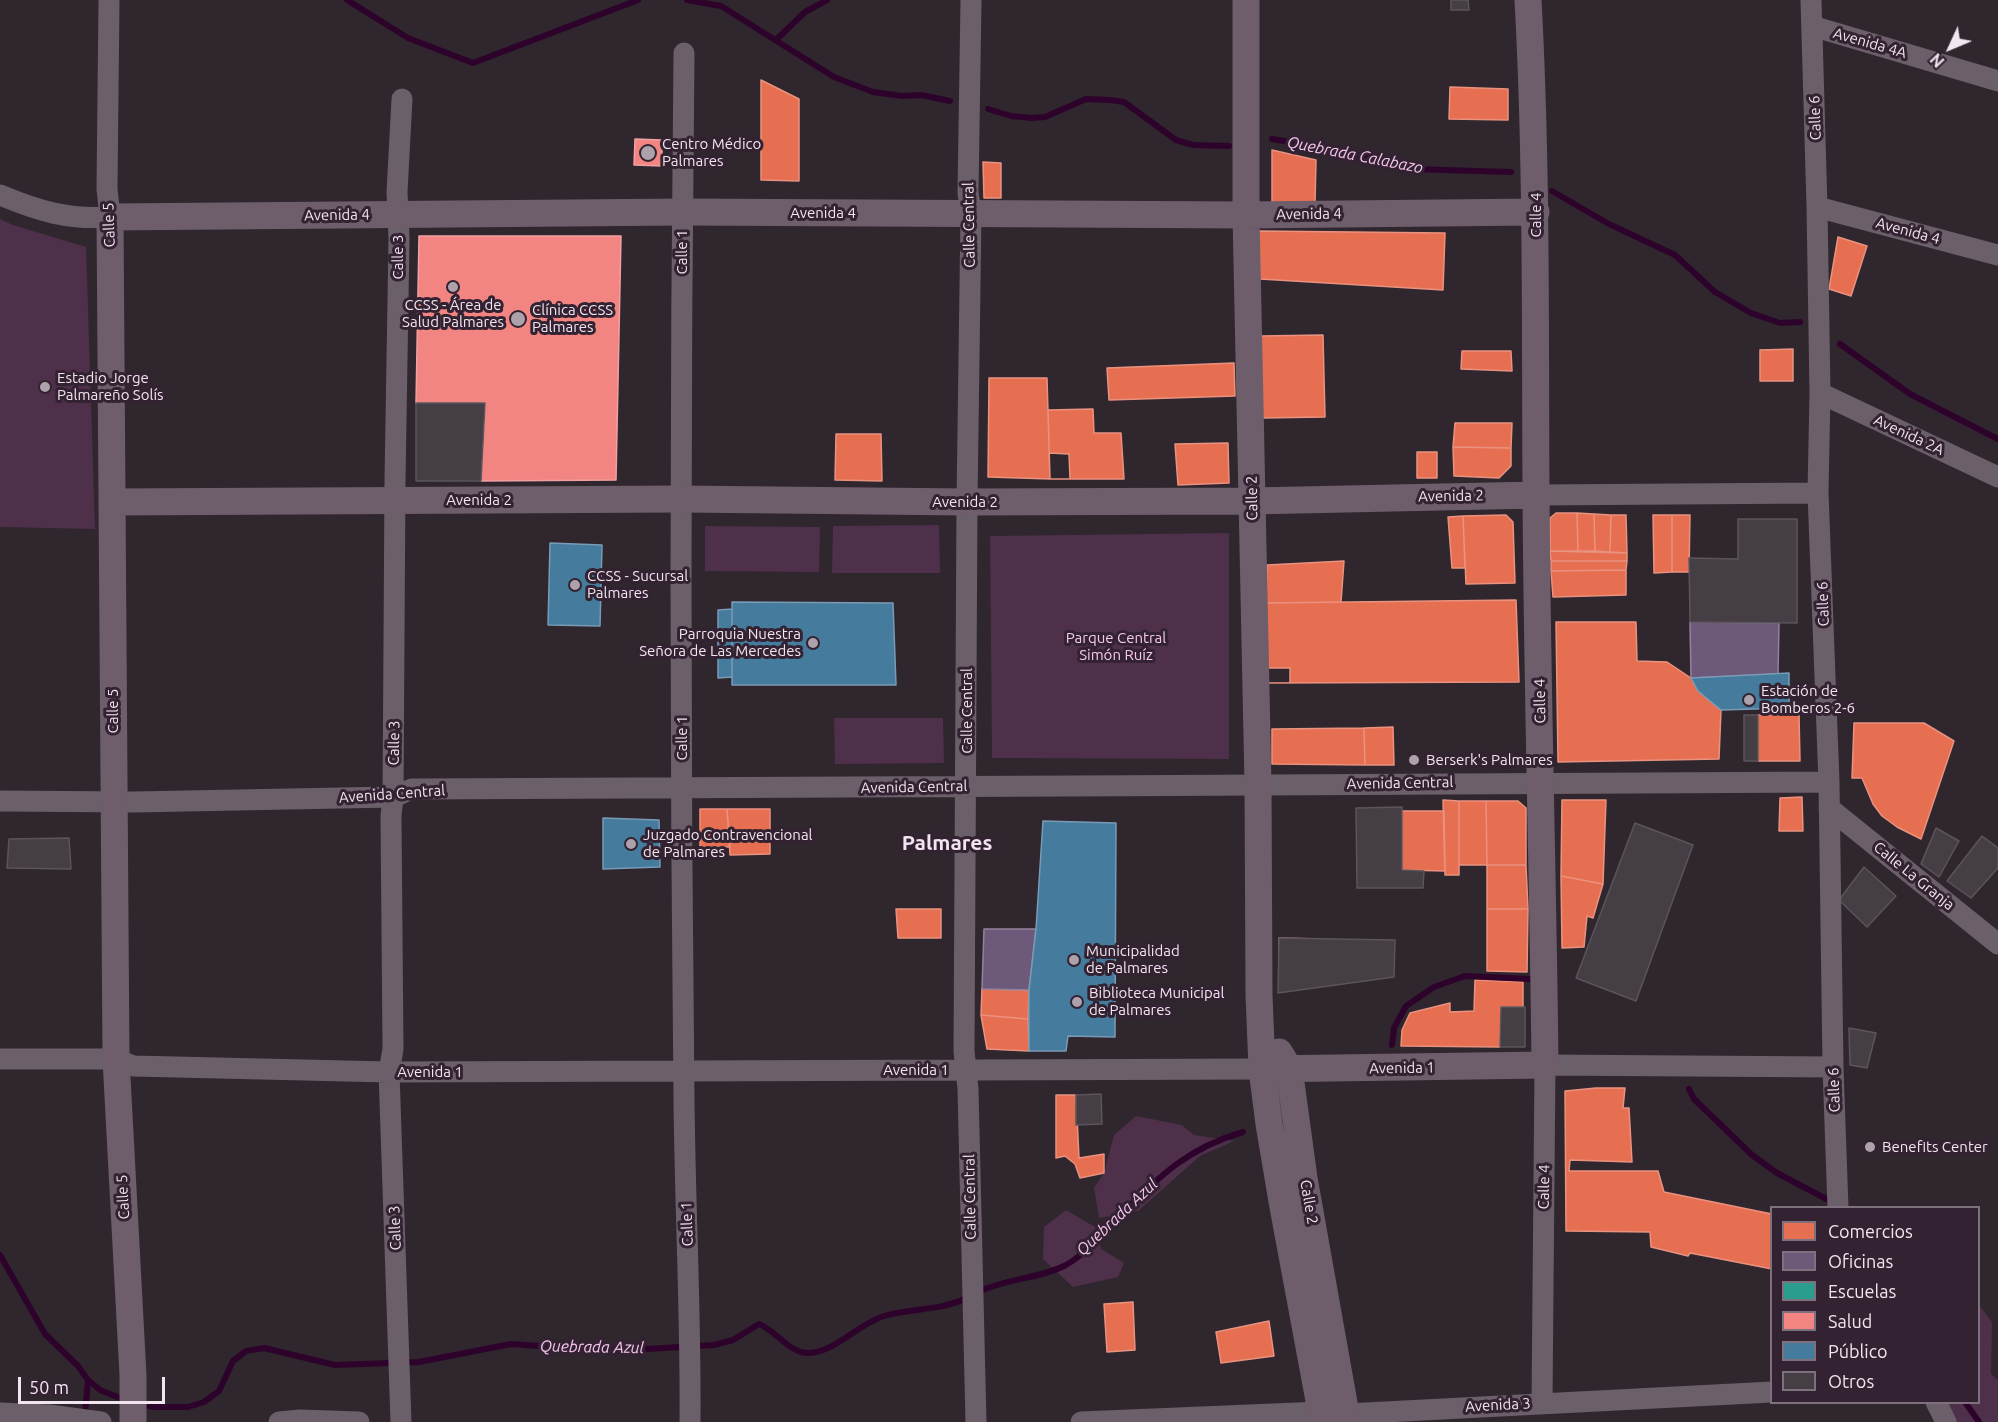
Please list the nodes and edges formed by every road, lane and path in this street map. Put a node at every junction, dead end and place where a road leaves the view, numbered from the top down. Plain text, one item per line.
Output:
1 (109, 0) edge
2 (971, 0) edge
3 (1246, 0) edge
4 (1528, 0) edge
5 (1811, 0) edge
6 (1812, 26) junction
7 (684, 53) dead end
8 (1998, 81) edge
9 (402, 99) dead end
10 (0, 195) edge
11 (1817, 207) junction
12 (683, 212) junction
13 (1536, 212) junction
14 (971, 213) junction
15 (397, 214) junction
16 (1246, 215) junction
17 (110, 217) junction
18 (1998, 255) edge
19 (1820, 393) junction
20 (1998, 477) edge
21 (1818, 493) junction
22 (1536, 495) junction
23 (681, 499) junction
24 (396, 501) junction
25 (1251, 501) junction
26 (112, 502) junction
27 (967, 502) junction
28 (1541, 782) junction
29 (1829, 782) junction
30 (1258, 784) junction
31 (967, 786) junction
32 (682, 790) junction
33 (393, 797) junction
34 (0, 801) edge
35 (113, 802) junction
36 (1829, 808) junction
37 (1998, 944) edge
38 (1259, 995) junction
39 (0, 1059) edge
40 (116, 1059) junction
41 (1545, 1065) junction
42 (1833, 1067) junction
43 (1289, 1068) junction
44 (1262, 1069) junction
45 (965, 1070) junction
46 (684, 1071) junction
47 (389, 1072) junction
48 (1838, 1203) edge
49 (1770, 1392) edge
50 (1542, 1403) junction
51 (1937, 1404) edge
52 (0, 1413) edge
53 (1334, 1418) edge
54 (101, 1422) edge
55 (133, 1422) edge
56 (279, 1422) edge
57 (359, 1422) edge
58 (401, 1422) edge
59 (690, 1422) edge
60 (976, 1422) edge
61 (1081, 1422) edge
62 (1946, 1422) edge

1 - 17 street, Calle 5
2 - 14 street, Calle Central
3 - 16 main road, Calle 2
4 - 13 main road, Calle 4
5 - 6 street, Calle 6
6 - 8 street, Avenida 4A
6 - 11 street, Calle 6
7 - 12 street, Calle 1
9 - 15 street, Calle 3
10 - 17 street
11 - 18 street, Avenida 4
11 - 19 street, Calle 6
12 - 14 main road, Avenida 4
12 - 15 main road, Avenida 4
12 - 23 street, Calle 1
13 - 16 main road, Avenida 4
13 - 22 main road, Calle 4
14 - 16 main road, Avenida 4
14 - 27 street, Calle Central
15 - 17 main road, Avenida 4
15 - 24 street, Calle 3
16 - 25 main road, Calle 2
17 - 26 main road, Calle 5
19 - 20 street, Avenida 2A
19 - 21 street, Calle 6
21 - 22 street, Avenida 2
21 - 29 street, Calle 6
22 - 25 main road, Avenida 2
22 - 28 main road, Calle 4
23 - 24 main road, Avenida 2
23 - 27 main road, Avenida 2
23 - 32 street, Calle 1
24 - 26 main road, Avenida 2
24 - 33 street, Calle 3
25 - 27 main road, Avenida 2
25 - 30 main road, Calle 2
26 - 35 main road, Calle 5
27 - 31 street, Calle Central
28 - 29 street, Avenida Central
28 - 30 street, Avenida Central
28 - 41 main road, Calle 4
29 - 36 street, Calle 6
30 - 31 street, Avenida Central
30 - 38 main road, Calle 2
31 - 32 street, Avenida Central
31 - 45 street, Calle Central
32 - 33 street, Avenida Central
32 - 46 street, Calle 1
33 - 35 street, Avenida Central
33 - 47 street, Calle 3
34 - 35 street, Avenida Central
35 - 40 main road, Calle 5
36 - 37 street, Calle La Granja
36 - 42 street, Calle 6
38 - 43 main road, Calle 2
38 - 44 main road, Calle 2
39 - 40 street, Avenida 1
40 - 47 street, Avenida 1
40 - 55 main road, Calle 5
41 - 42 street, Avenida 1
41 - 43 main road, Avenida 1
41 - 50 street, Calle 4
42 - 48 street, Calle 6
43 - 44 main road, Avenida 1
43 - 53 main road, Calle 2
44 - 45 street, Avenida 1
44 - 53 main road, Calle 2
45 - 46 street, Avenida 1
45 - 60 street, Calle Central
46 - 47 street, Avenida 1
46 - 59 street, Calle 1
47 - 58 street, Calle 3
49 - 50 street, Avenida 3
50 - 53 street, Avenida 3
51 - 62 street
52 - 54 street
53 - 61 street, Avenida 3
56 - 57 street

